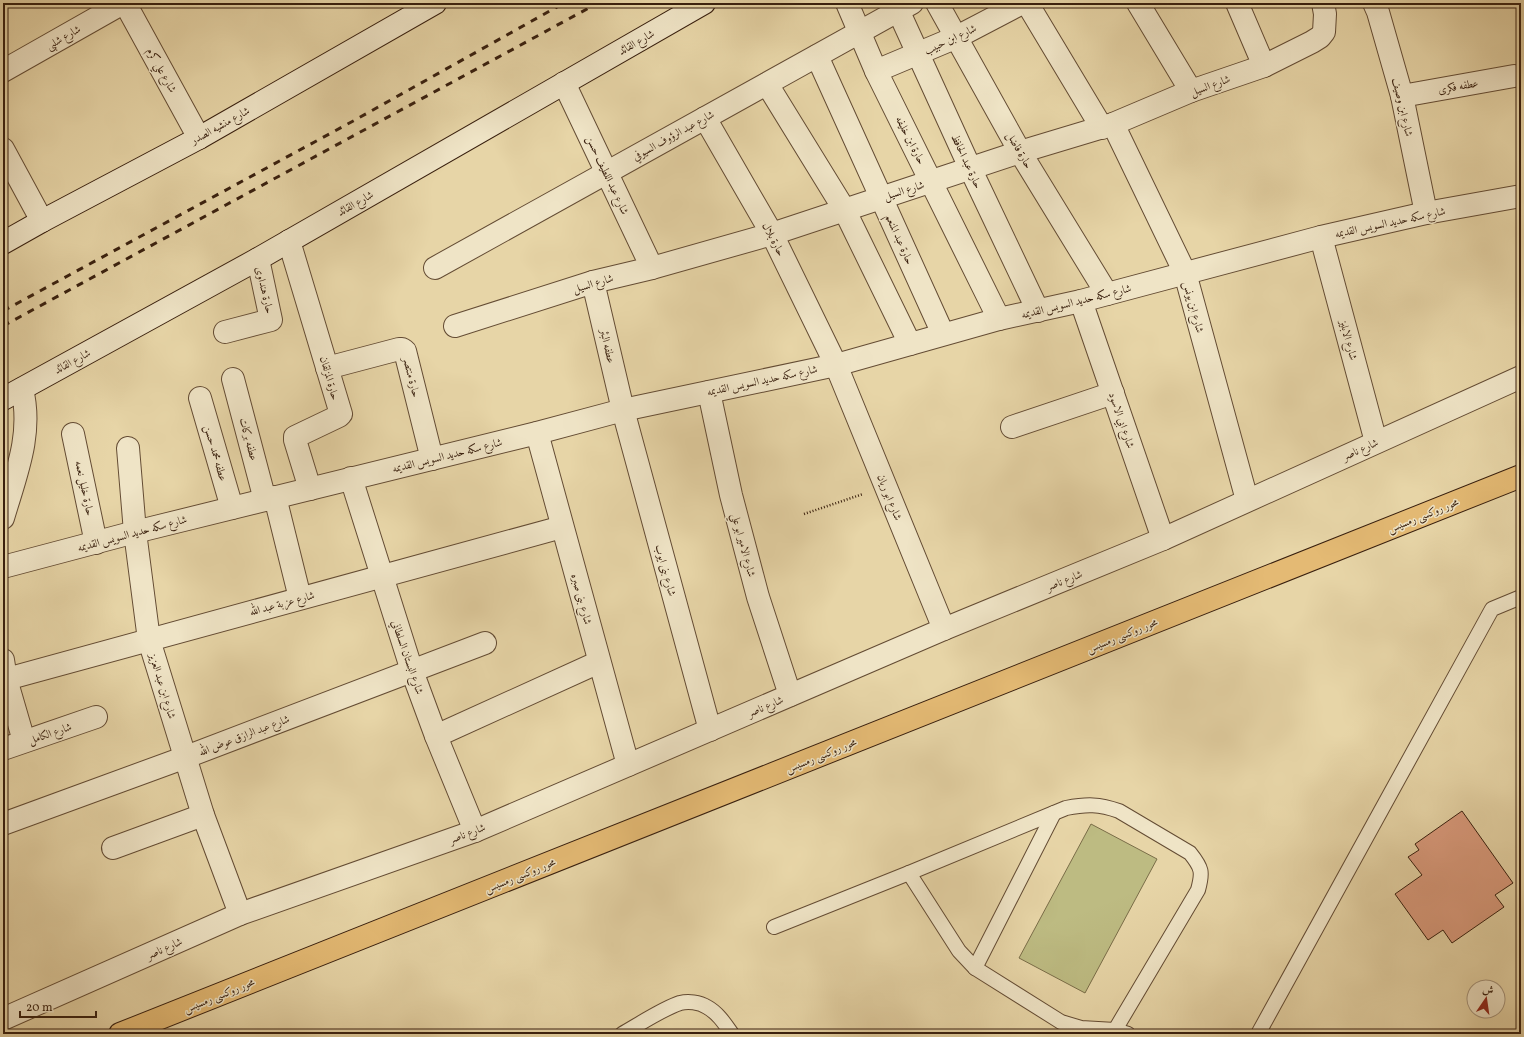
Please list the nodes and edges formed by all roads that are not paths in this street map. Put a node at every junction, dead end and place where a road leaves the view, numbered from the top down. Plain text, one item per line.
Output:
1 (124, 3) edge
2 (704, 3) edge
3 (847, 3) edge
4 (937, 3) edge
5 (1022, 3) edge
6 (1027, 3) edge
7 (1138, 3) edge
8 (1237, 3) edge
9 (422, 6) edge
10 (1382, 6) edge
11 (905, 7) edge
12 (1324, 8) edge
13 (859, 32) junction
14 (957, 37) junction
15 (918, 53) junction
16 (817, 56) junction
17 (1264, 66) junction
18 (3, 71) edge
19 (876, 71) junction
20 (1514, 76) dead end
21 (564, 83) junction
22 (767, 84) junction
23 (1191, 91) junction
24 (1402, 96) junction
25 (705, 118) junction
26 (1107, 126) junction
27 (199, 138) junction
28 (3, 149) edge
29 (1020, 152) junction
30 (971, 170) junction
31 (607, 172) junction
32 (932, 182) junction
33 (1521, 196) edge
34 (881, 197) junction
35 (844, 209) junction
36 (1426, 213) junction
37 (42, 221) junction
38 (772, 234) junction
39 (1322, 237) junction
40 (289, 241) junction
41 (3, 243) edge
42 (258, 259) junction
43 (435, 268) dead end
44 (652, 268) junction
45 (1185, 273) junction
46 (593, 282) junction
47 (1107, 294) junction
48 (1081, 301) junction
49 (1038, 311) junction
50 (999, 319) junction
51 (455, 326) dead end
52 (225, 332) dead end
53 (943, 334) junction
54 (910, 344) junction
55 (836, 365) junction
56 (327, 368) junction
57 (1521, 377) edge
58 (233, 379) dead end
59 (22, 388) junction
60 (708, 392) junction
61 (1113, 393) junction
62 (200, 398) dead end
63 (3, 399) edge
64 (623, 410) junction
65 (1012, 427) dead end
66 (537, 433) junction
67 (73, 434) dead end
68 (1376, 442) junction
69 (128, 448) dead end
70 (432, 459) junction
71 (1521, 476) edge
72 (351, 478) junction
73 (310, 489) junction
74 (270, 498) junction
75 (1247, 500) junction
76 (232, 508) junction
77 (3, 518) edge
78 (562, 527) junction
79 (135, 532) junction
80 (1163, 539) junction
81 (96, 543) junction
82 (3, 567) edge
83 (381, 578) junction
84 (1521, 597) edge
85 (300, 598) junction
86 (944, 629) junction
87 (149, 640) junction
88 (484, 642) dead end
89 (599, 662) junction
90 (412, 671) junction
91 (4, 673) edge
92 (790, 695) junction
93 (96, 716) dead end
94 (710, 730) junction
95 (436, 736) junction
96 (24, 741) junction
97 (3, 749) edge
98 (186, 757) junction
99 (628, 765) junction
100 (1054, 813) junction
101 (203, 815) junction
102 (3, 824) edge
103 (475, 831) junction
104 (113, 848) dead end
105 (909, 873) junction
106 (240, 914) junction
107 (774, 927) dead end
108 (975, 968) junction
109 (3, 1019) edge
110 (1121, 1032) edge
111 (120, 1034) edge
112 (622, 1034) edge
113 (732, 1034) edge
114 (1258, 1034) edge

1 - 18 street, شارع شلبى
1 - 27 street, شارع علي كرم
2 - 21 street, شارع القائد
3 - 13 street, حارة ابن خليفه
4 - 14 street, حارة فاضل
5 - 14 street, شارع ابن حبيب
6 - 26 street, شارع ابن يونس
7 - 23 street
8 - 17 street
9 - 27 street, شارع منشيه الصدر
10 - 24 street, شارع ابن وصيف
11 - 13 street, شارع عبد الرؤوف السيوفي
11 - 15 street, حارة عبد الحافظ
12 - 17 street, شارع السيل
13 - 16 street, شارع عبد الرؤوف السيوفي
13 - 19 street, حارة ابن خليفه
14 - 15 street, شارع ابن حبيب
14 - 29 street, حارة فاضل
15 - 19 street, شارع ابن حبيب
15 - 30 street, حارة عبد الحافظ
16 - 22 street, شارع عبد الرؤوف السيوفي
16 - 34 street, حارة عبد المنعم
17 - 23 street, شارع السيل
19 - 32 street, حارة ابن خليفه
20 - 24 street, عطفه فكرى
21 - 31 street, شارع عبد اللطيف حسن
21 - 40 street, شارع القائد
22 - 25 street, شارع عبد الرؤوف السيوفي
22 - 35 street
23 - 26 street, شارع السيل
24 - 36 street, شارع ابن وصيف
25 - 31 street, شارع عبد الرؤوف السيوفي
25 - 38 street, حارة بلال
26 - 29 street, شارع السيل
26 - 45 street, شارع ابن يونس
27 - 37 street, شارع منشيه الصدر
28 - 37 street
29 - 30 street, شارع السيل
29 - 47 street, حارة فاضل
30 - 32 street, شارع السيل
30 - 49 street, حارة عبد الحافظ
31 - 43 street, شارع عبد الرؤوف السيوفي
31 - 44 street, شارع عبد اللطيف حسن
32 - 34 street, شارع السيل
32 - 50 street, حارة ابن خليفه
33 - 36 street, شارع سكه حديد السويس القديمه
34 - 35 street, شارع السيل
34 - 53 street, حارة عبد المنعم
35 - 38 street, شارع السيل
35 - 54 street
36 - 39 street, شارع سكه حديد السويس القديمه
37 - 41 street, شارع منشيه الصدر
38 - 44 street, شارع السيل
38 - 55 street, حارة بلال
39 - 45 street, شارع سكه حديد السويس القديمه
39 - 68 street, شارع الابليز
40 - 42 street, شارع القائد
40 - 56 street, حارة المزلقان
42 - 52 street, حارة هنداوى
42 - 59 street, شارع القائد
44 - 46 street, شارع السيل
45 - 47 street, شارع سكه حديد السويس القديمه
45 - 75 street, شارع ابن يونس
46 - 51 street, شارع السيل
46 - 64 street, عطفه البئر
47 - 48 street, شارع سكه حديد السويس القديمه
48 - 49 street, شارع سكه حديد السويس القديمه
48 - 61 street, شارع ابي الاسود
49 - 50 street, شارع سكه حديد السويس القديمه
50 - 53 street, شارع سكه حديد السويس القديمه
53 - 54 street, شارع سكه حديد السويس القديمه
54 - 55 street, شارع سكه حديد السويس القديمه
55 - 60 street, شارع سكه حديد السويس القديمه
55 - 86 street, شارع ابو ريان
56 - 70 street, حارة منتصر
56 - 73 street, حارة المزلقان
57 - 68 street, شارع ناصر
58 - 74 street, عطفه بركات
59 - 63 street, شارع القائد
59 - 77 street
60 - 64 street, شارع سكه حديد السويس القديمه
60 - 92 street, شارع الامير ابو علي
61 - 65 street
61 - 80 street, شارع ابي الاسود
62 - 76 street, عطفه محمد حسن
64 - 66 street, شارع سكه حديد السويس القديمه
64 - 94 street, شارع بنى ايوب
66 - 70 street, شارع سكه حديد السويس القديمه
66 - 78 street, شارع بنى صبره
67 - 81 street, حارة خليل نعمه
68 - 75 street, شارع ناصر
69 - 79 street, شارع ابن عبد العزيز
70 - 72 street, شارع سكه حديد السويس القديمه
71 - 111 main road, محور روكسى رمسيس
72 - 73 street, شارع سكه حديد السويس القديمه
72 - 83 street, شارع البستان السلطاني
73 - 74 street, شارع سكه حديد السويس القديمه
74 - 76 street, شارع سكه حديد السويس القديمه
74 - 85 street, عطفه بركات
75 - 80 street, شارع ناصر
76 - 79 street, شارع سكه حديد السويس القديمه
78 - 83 street, شارع عزبة عبد الله
78 - 89 street, شارع بنى صبره
79 - 81 street, شارع سكه حديد السويس القديمه
79 - 87 street, شارع ابن عبد العزيز
80 - 86 street, شارع ناصر
81 - 82 street, شارع سكه حديد السويس القديمه
83 - 85 street, شارع عزبة عبد الله
83 - 90 street, شارع البستان السلطاني
84 - 114 lane
85 - 87 street, شارع عزبة عبد الله
86 - 92 street, شارع ناصر
87 - 91 street, شارع عزبة عبد الله
87 - 98 street, شارع ابن عبد العزيز
88 - 90 street, شارع عبد الرازق عوض الله
89 - 95 street
89 - 99 street, شارع بنى صبره
90 - 95 street, شارع البستان السلطاني
90 - 98 street, شارع عبد الرازق عوض الله
91 - 96 street
92 - 94 street, شارع ناصر
93 - 96 street, شارع الكامل
94 - 99 street, شارع ناصر
95 - 103 street, شارع البستان السلطاني
96 - 97 street, شارع الكامل
98 - 101 street, شارع ابن عبد العزيز
98 - 102 street, شارع عبد الرازق عوض الله
99 - 103 street, شارع ناصر
100 - 105 lane
100 - 108 lane
100 - 110 lane
101 - 104 street
101 - 106 street, شارع ابن عبد العزيز
103 - 106 street, شارع ناصر
105 - 107 lane
105 - 108 lane
106 - 109 street, شارع ناصر
108 - 110 lane
112 - 113 lane

